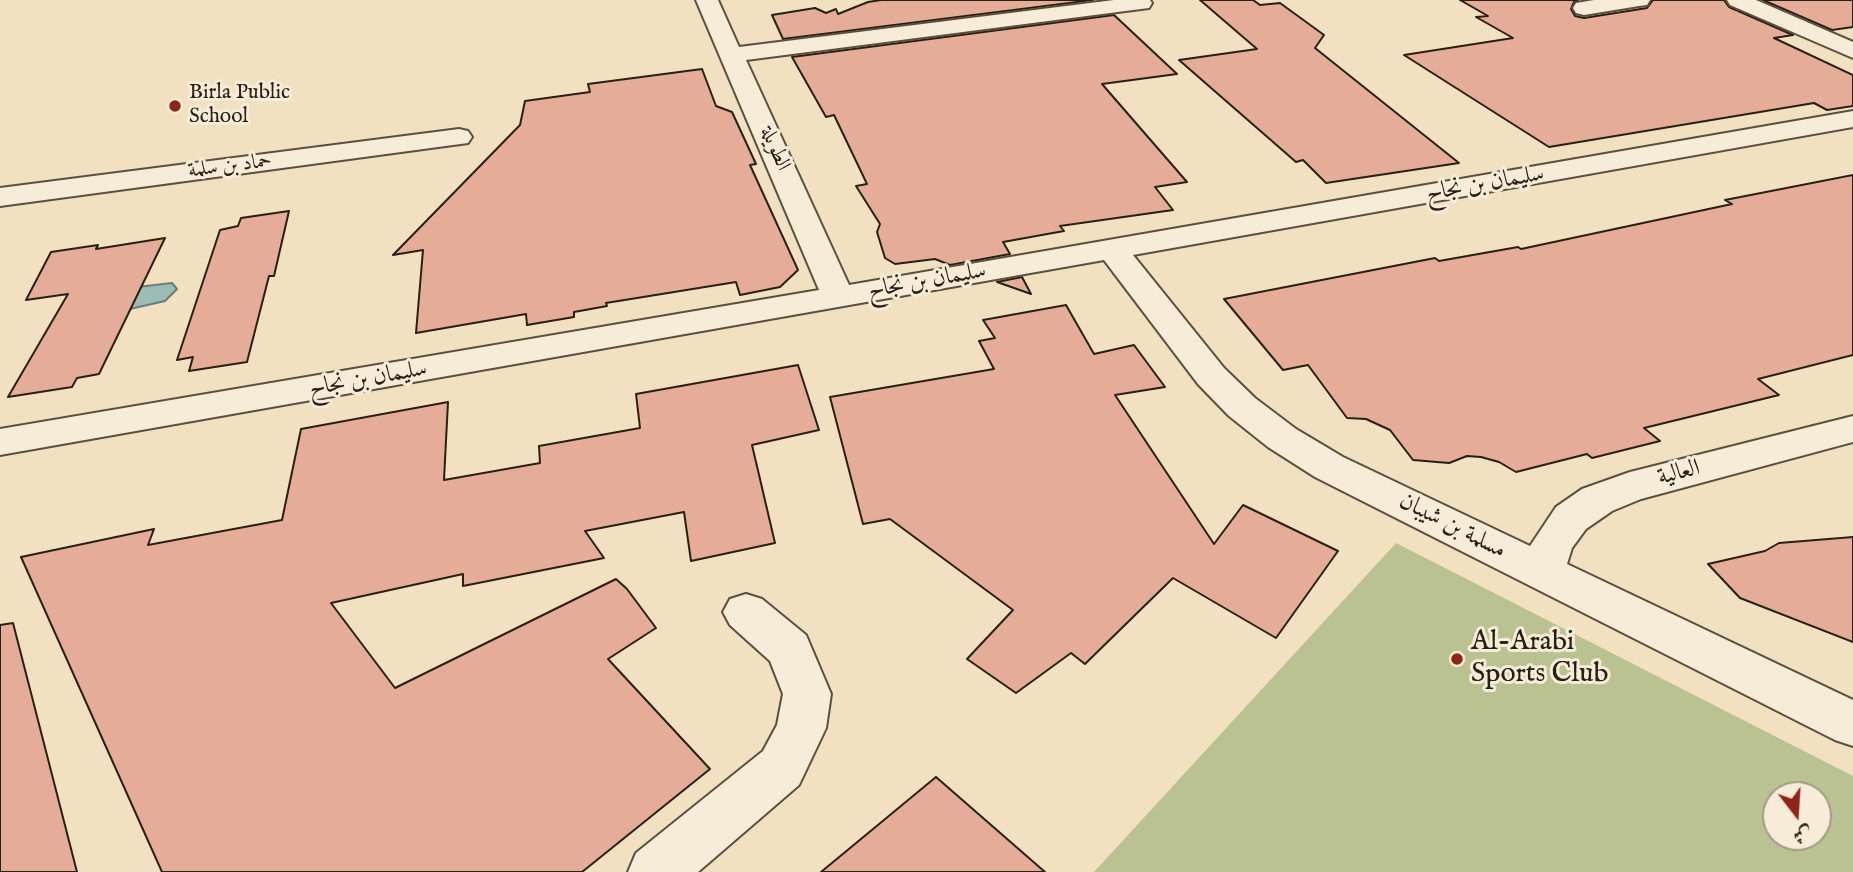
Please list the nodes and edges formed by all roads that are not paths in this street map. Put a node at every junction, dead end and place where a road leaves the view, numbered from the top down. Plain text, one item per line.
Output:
1 (707, 0) edge
2 (1639, 0) edge
3 (1738, 0) edge
4 (1141, 3) dead end
5 (1584, 8) dead end
6 (1853, 51) edge
7 (732, 55) junction
8 (1853, 119) edge
9 (459, 137) dead end
10 (0, 197) edge
11 (1112, 250) junction
12 (839, 298) junction
13 (1853, 429) edge
14 (0, 442) edge
15 (1542, 572) junction
16 (746, 611) dead end
17 (1853, 724) edge
18 (656, 872) edge

1 - 7 street, الطويلة
2 - 5 street
3 - 6 street
4 - 7 street
7 - 12 street, الطويلة
8 - 11 street, سليمان بن نجاح
9 - 10 street, حماد بن سلمة
11 - 12 street, سليمان بن نجاح
11 - 15 street, مسلمة بن شيبان
12 - 14 street, سليمان بن نجاح
13 - 15 street, العالية
15 - 17 street, مسلمة بن شيبان
16 - 18 street

